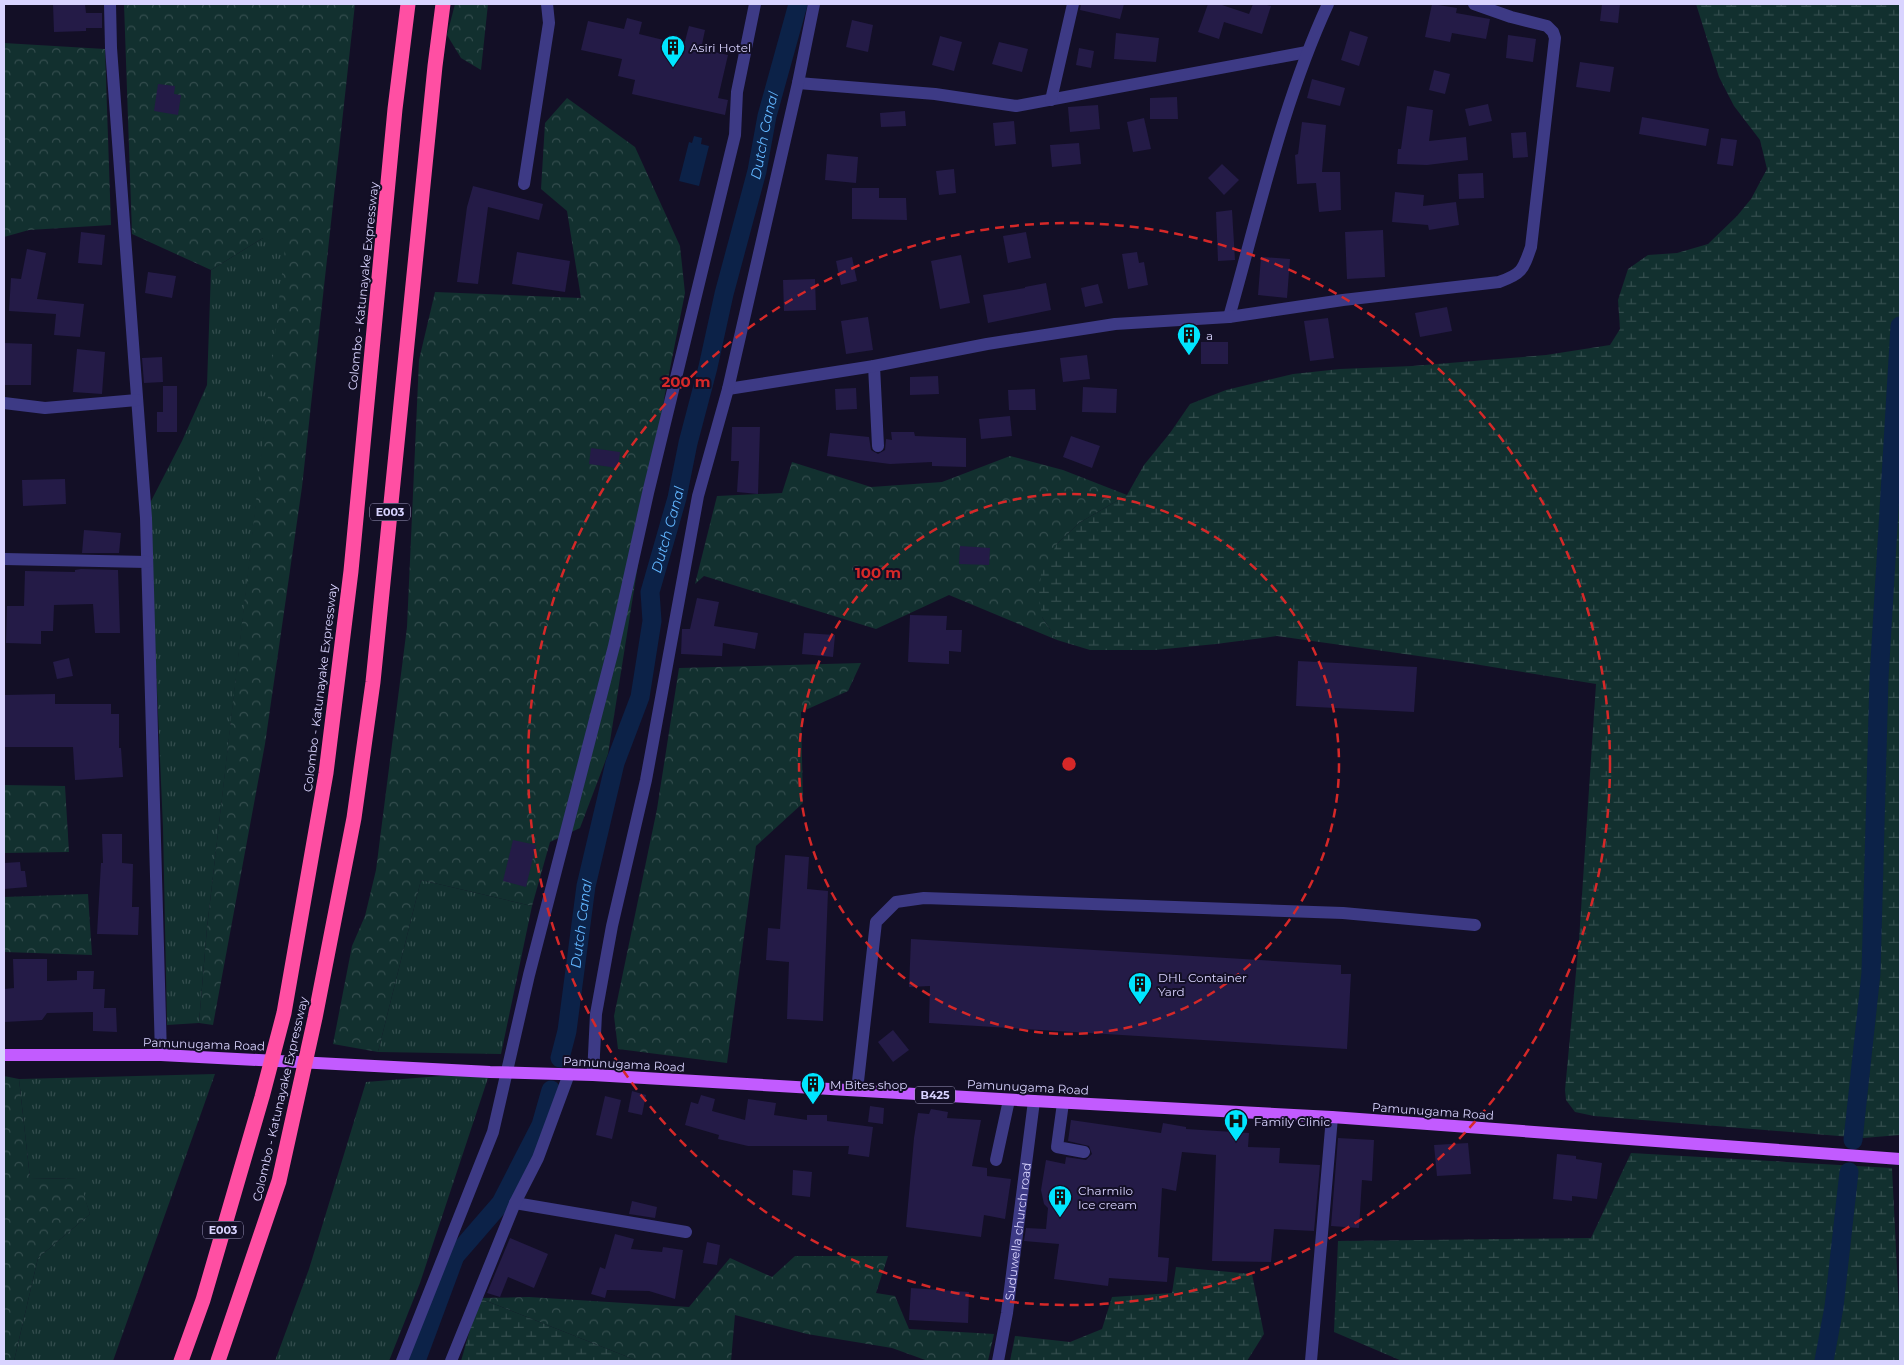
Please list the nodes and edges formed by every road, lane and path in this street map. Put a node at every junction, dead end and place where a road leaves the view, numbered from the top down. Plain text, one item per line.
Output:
1 (110, 4) edge
2 (408, 4) edge
3 (443, 4) edge
4 (547, 4) edge
5 (755, 4) edge
6 (814, 4) edge
7 (1073, 4) edge
8 (1328, 4) edge
9 (1474, 4) edge
10 (1307, 52) junction
11 (798, 83) junction
12 (1051, 100) junction
13 (524, 184) dead end
14 (1228, 317) junction
15 (874, 366) junction
16 (728, 389) junction
17 (137, 400) junction
18 (4, 403) edge
19 (878, 446) dead end
20 (4, 559) edge
21 (147, 562) junction
22 (1474, 924) dead end
23 (161, 1054) junction
24 (4, 1055) edge
25 (506, 1073) junction
26 (569, 1074) junction
27 (593, 1075) junction
28 (857, 1090) junction
29 (1009, 1100) junction
30 (1034, 1102) junction
31 (1063, 1103) junction
32 (1332, 1116) junction
33 (1084, 1152) dead end
34 (1900, 1159) edge
35 (996, 1160) dead end
36 (515, 1203) junction
37 (686, 1232) dead end
38 (181, 1361) edge
39 (218, 1361) edge
40 (402, 1361) edge
41 (451, 1361) edge
42 (998, 1361) edge
43 (1311, 1361) edge

1 - 17 street
2 - 38 highway, Colombo - Katunayake Expressway / E003
3 - 39 highway, Colombo - Katunayake Expressway / E003
4 - 13 street
5 - 25 street
6 - 11 street
7 - 12 street
8 - 10 street
9 - 14 street
10 - 12 street
10 - 14 street
11 - 12 street
11 - 16 street
14 - 15 street
15 - 16 street
15 - 19 street
16 - 27 street
17 - 18 street
17 - 21 street
20 - 21 street
21 - 23 street
22 - 28 street
23 - 24 main road, Pamunugama Road / B425
23 - 25 main road, Pamunugama Road / B425
25 - 26 main road, Pamunugama Road / B425
25 - 40 street
26 - 27 main road, Pamunugama Road / B425
26 - 36 street
27 - 28 main road, Pamunugama Road / B425
28 - 29 main road, Pamunugama Road / B425
29 - 30 main road, Pamunugama Road / B425
29 - 35 street
30 - 31 main road, Pamunugama Road / B425
30 - 42 street, Suduwella church road
31 - 32 main road, Pamunugama Road / B425
31 - 33 street
32 - 34 main road, Pamunugama Road / B425
32 - 43 street
36 - 37 street
36 - 41 street

